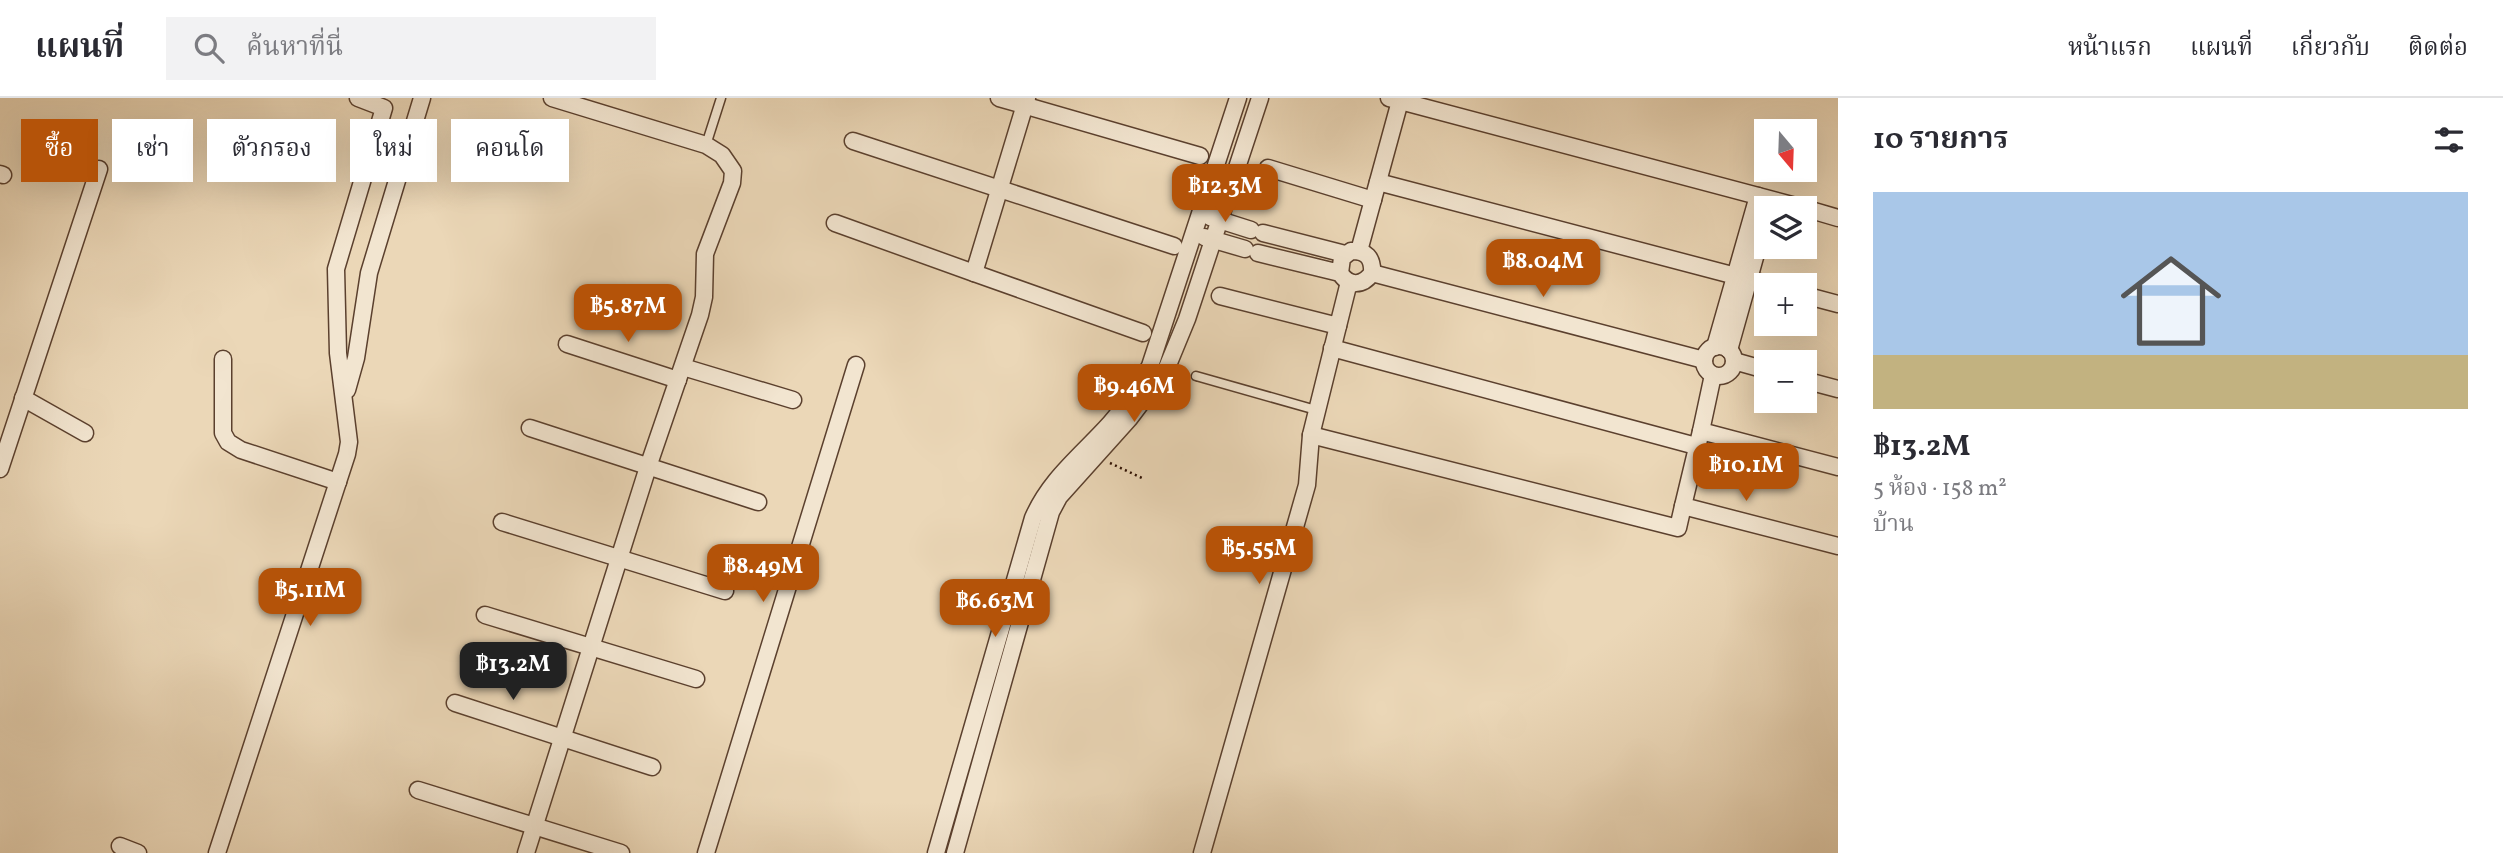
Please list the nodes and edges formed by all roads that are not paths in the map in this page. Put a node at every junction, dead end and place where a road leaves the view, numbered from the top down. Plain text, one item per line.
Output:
1 (358, 98) edge
2 (422, 98) edge
3 (552, 98) edge
4 (721, 98) edge
5 (999, 98) edge
6 (1238, 98) edge
7 (1261, 98) edge
8 (1395, 99) edge
9 (1026, 102) edge
10 (853, 141) dead end
11 (706, 145) junction
12 (1200, 156) dead end
13 (1268, 167) dead end
14 (99, 169) dead end
15 (1378, 182) junction
16 (1000, 190) junction
17 (1754, 198) edge
18 (1373, 200) junction
19 (1817, 212) edge
20 (1201, 214) junction
21 (1838, 218) edge
22 (1219, 220) junction
23 (835, 223) dead end
24 (1194, 234) junction
25 (1754, 238) edge
26 (1212, 240) junction
27 (1174, 246) dead end
28 (1754, 247) edge
29 (1352, 253) junction
30 (974, 273) junction
31 (1372, 273) junction
32 (1345, 278) junction
33 (1741, 278) junction
34 (1754, 281) edge
35 (1220, 296) dead end
36 (1817, 298) edge
37 (1838, 304) edge
38 (1338, 326) junction
39 (1153, 337) junction
40 (567, 344) dead end
41 (1177, 346) junction
42 (1332, 348) junction
43 (1726, 353) junction
44 (223, 359) dead end
45 (1704, 360) junction
46 (856, 365) dead end
47 (1754, 365) edge
48 (680, 373) junction
49 (1713, 375) junction
50 (1196, 376) dead end
51 (1817, 383) edge
52 (1838, 389) edge
53 (345, 396) junction
54 (23, 398) junction
55 (793, 400) dead end
56 (1137, 400) junction
57 (1316, 410) junction
58 (530, 428) dead end
59 (1112, 430) junction
60 (85, 433) dead end
61 (1311, 435) junction
62 (1698, 438) junction
63 (648, 467) junction
64 (1838, 467) edge
65 (0, 469) edge
66 (338, 482) junction
67 (758, 502) dead end
68 (1683, 506) junction
69 (502, 522) dead end
70 (1838, 547) edge
71 (619, 558) junction
72 (725, 591) dead end
73 (485, 615) dead end
74 (590, 646) junction
75 (696, 679) dead end
76 (455, 703) dead end
77 (561, 735) junction
78 (652, 767) dead end
79 (418, 790) dead end
80 (535, 826) junction
81 (120, 846) dead end
82 (138, 853) edge
83 (217, 853) edge
84 (526, 853) edge
85 (621, 853) edge
86 (706, 853) edge
87 (936, 853) edge
88 (955, 853) edge
89 (1202, 853) edge

1 - 53 street
2 - 53 street
3 - 11 street
4 - 11 lane
5 - 9 street
6 - 20 street
7 - 22 street
8 - 15 street
8 - 17 street
9 - 12 street
9 - 16 street
10 - 16 street
11 - 48 street
13 - 18 street
14 - 54 street
15 - 18 street
15 - 33 street
16 - 27 street
16 - 30 street
18 - 29 street
19 - 21 street
20 - 22 street
20 - 24 street
22 - 26 street
22 - 29 street
23 - 30 street
24 - 26 street
24 - 39 street
25 - 33 street
26 - 32 street
26 - 41 street
28 - 33 street
29 - 31 street
29 - 32 street
30 - 39 street
31 - 32 street
31 - 45 street
32 - 38 street
33 - 34 street
33 - 43 street
35 - 38 street
36 - 37 street
38 - 42 street
39 - 41 street
39 - 56 street
40 - 48 street
41 - 56 street
42 - 57 street
42 - 62 street
43 - 45 street
43 - 47 street
43 - 49 street
44 - 66 street
45 - 49 street
46 - 86 street
48 - 55 street
48 - 63 street
49 - 62 street
50 - 57 lane
51 - 52 street
53 - 66 street
54 - 60 street
54 - 65 street
56 - 59 street
57 - 61 street
58 - 63 street
59 - 87 street
59 - 88 street
61 - 68 street
61 - 89 street
62 - 64 street
62 - 68 street
63 - 67 street
63 - 71 street
66 - 83 street
68 - 70 street
69 - 71 street
71 - 72 street
71 - 74 street
73 - 74 street
74 - 75 street
74 - 77 street
76 - 77 street
77 - 78 street
77 - 80 street
79 - 80 street
80 - 84 street
80 - 85 street
81 - 82 street

